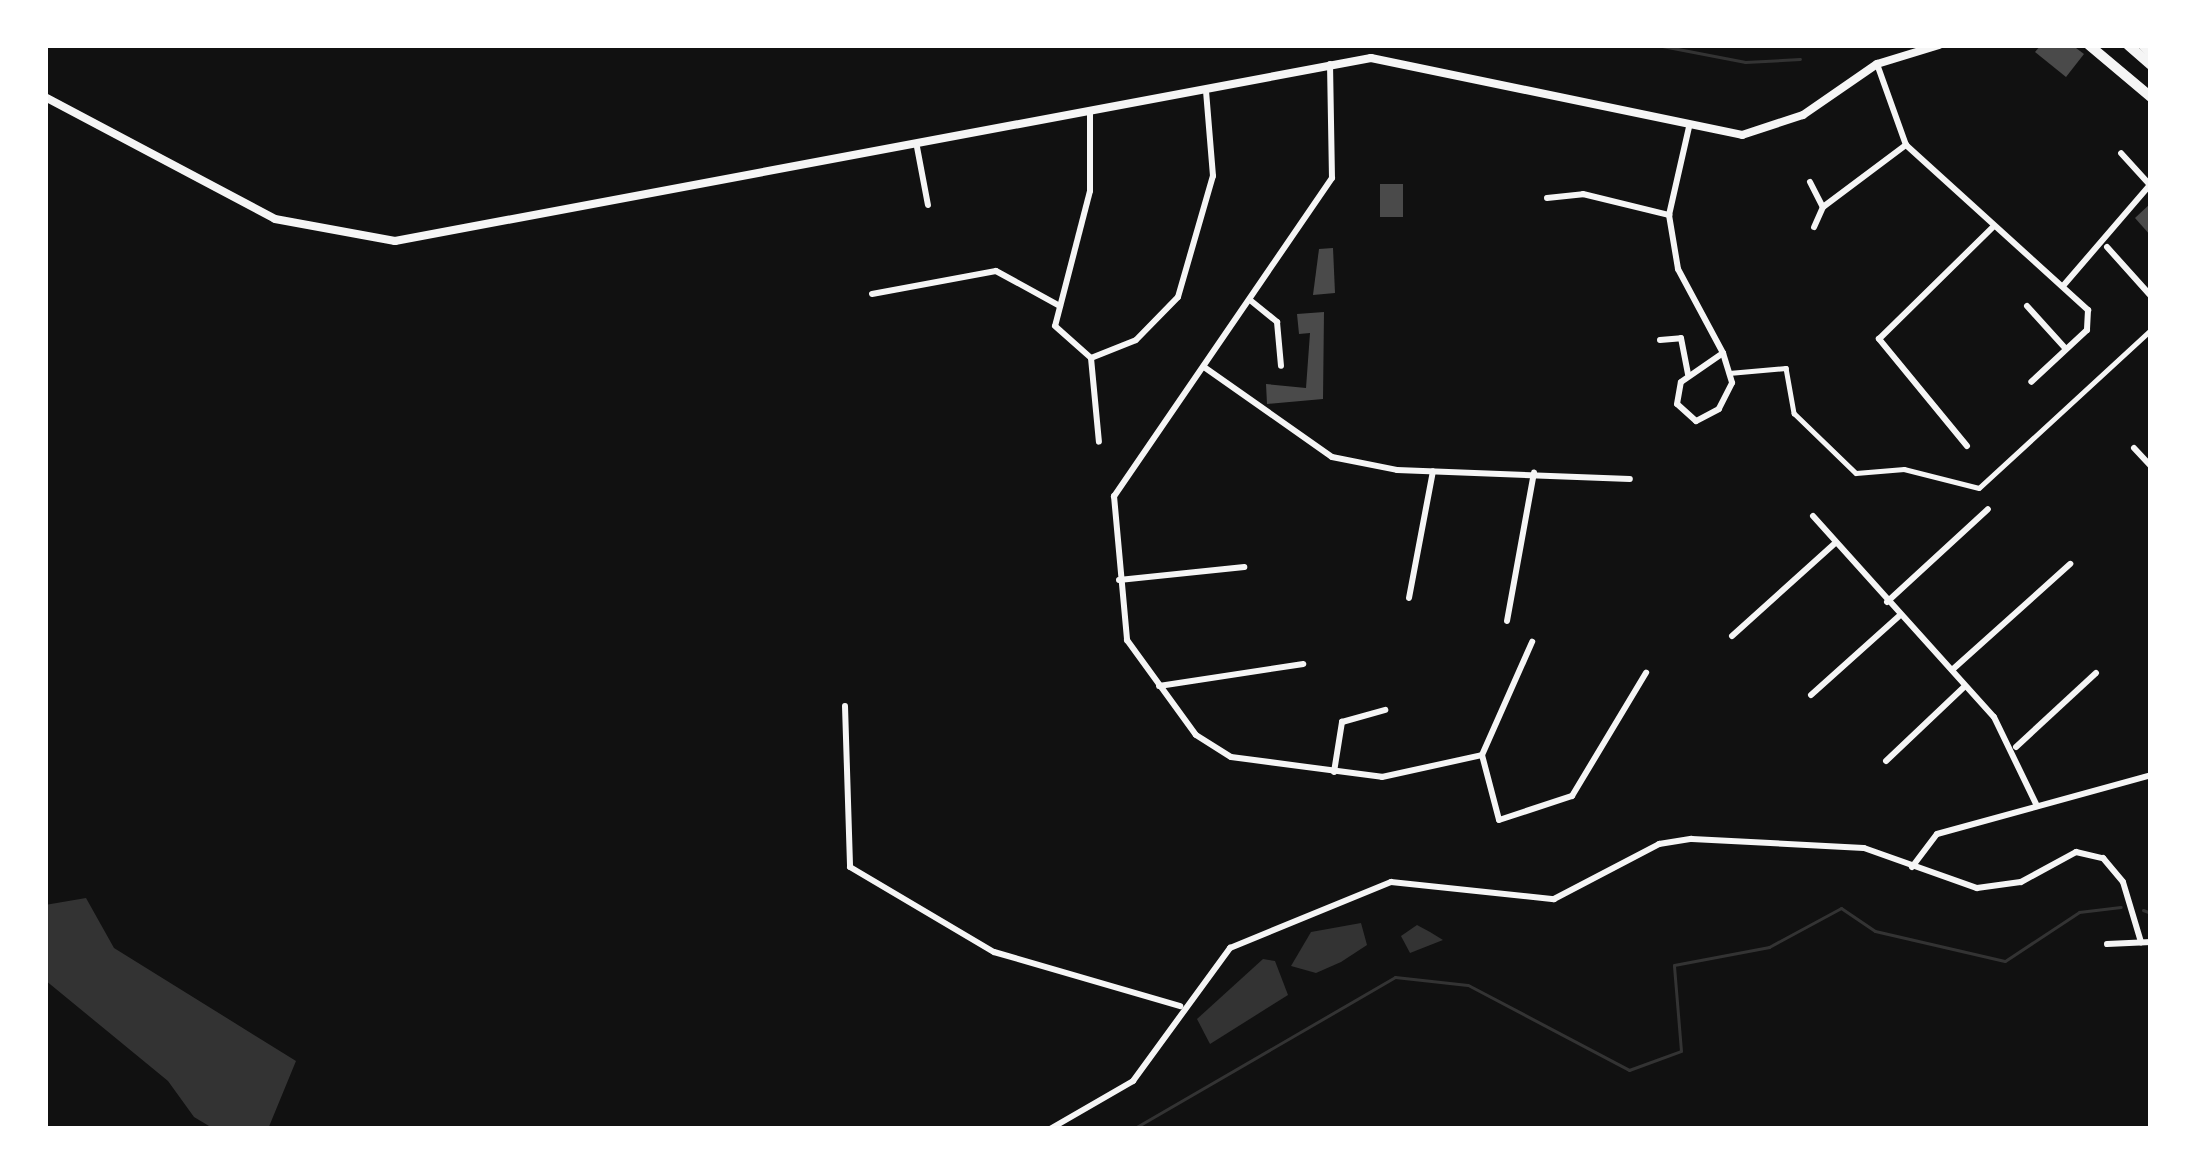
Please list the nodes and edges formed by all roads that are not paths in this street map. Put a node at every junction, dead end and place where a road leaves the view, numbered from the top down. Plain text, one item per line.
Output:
1 (1939, 45) edge
2 (2128, 45) edge
3 (2143, 45) edge
4 (2090, 46) edge
5 (2151, 53) edge
6 (1330, 64) junction
7 (1876, 64) junction
8 (2151, 65) edge
9 (1206, 90) junction
10 (45, 97) edge
11 (2151, 97) edge
12 (1090, 112) junction
13 (1688, 128) junction
14 (1906, 145) junction
15 (917, 147) junction
16 (2121, 153) dead end
17 (1810, 182) dead end
18 (1547, 198) dead end
19 (928, 205) dead end
20 (1823, 207) junction
21 (1669, 215) junction
22 (1995, 225) junction
23 (1814, 227) dead end
24 (2107, 247) junction
25 (2063, 286) junction
26 (872, 294) dead end
27 (2151, 296) edge
28 (1250, 300) junction
29 (1060, 306) junction
30 (2027, 306) dead end
31 (2151, 330) edge
32 (1660, 340) dead end
33 (2066, 349) junction
34 (1723, 353) junction
35 (1090, 358) junction
36 (1281, 366) dead end
37 (1204, 367) junction
38 (1729, 373) junction
39 (1688, 374) junction
40 (2031, 382) dead end
41 (1099, 442) dead end
42 (1967, 446) dead end
43 (2134, 448) dead end
44 (2151, 466) edge
45 (1433, 471) junction
46 (1534, 472) junction
47 (1630, 479) dead end
48 (1988, 508) dead end
49 (1813, 516) dead end
50 (1834, 544) junction
51 (2070, 564) dead end
52 (1244, 567) dead end
53 (1119, 580) junction
54 (1409, 598) dead end
55 (1887, 602) junction
56 (1899, 616) junction
57 (1507, 621) dead end
58 (1732, 636) dead end
59 (1532, 642) dead end
60 (1303, 664) dead end
61 (1952, 670) junction
62 (1646, 673) dead end
63 (2096, 673) dead end
64 (1159, 686) junction
65 (1965, 686) junction
66 (1811, 695) dead end
67 (845, 706) dead end
68 (1385, 710) dead end
69 (2016, 746) junction
70 (1482, 755) junction
71 (1886, 761) dead end
72 (1334, 772) junction
73 (2151, 775) edge
74 (2037, 806) junction
75 (1912, 868) junction
76 (2146, 942) edge
77 (2107, 944) dead end
78 (1180, 1006) junction
79 (1050, 1129) edge

1 - 7 street
2 - 8 highway
3 - 5 highway
4 - 11 highway
6 - 9 street
6 - 13 street
6 - 28 street
7 - 13 street
7 - 14 street
9 - 12 street
9 - 35 street
10 - 15 street
12 - 15 street
12 - 29 street
13 - 21 street
14 - 20 street
14 - 22 street
15 - 19 street
16 - 24 street
17 - 20 street
18 - 21 street
20 - 23 street
21 - 34 street
22 - 25 street
22 - 42 street
24 - 25 street
24 - 27 street
25 - 33 street
26 - 29 street
28 - 36 street
28 - 37 street
29 - 35 street
30 - 33 street
31 - 38 street
32 - 39 street
33 - 40 street
34 - 38 street
34 - 39 street
35 - 41 street
37 - 45 street
37 - 53 street
38 - 39 street
43 - 44 street
45 - 46 street
45 - 54 street
46 - 47 street
46 - 57 street
48 - 55 street
49 - 50 street
50 - 55 street
50 - 58 street
51 - 61 street
52 - 53 street
53 - 64 street
55 - 56 street
56 - 61 street
56 - 66 street
59 - 70 street
60 - 64 street
61 - 65 street
62 - 70 street
63 - 69 street
64 - 72 street
65 - 69 street
65 - 71 street
67 - 78 street
68 - 72 street
69 - 74 street
70 - 72 street
73 - 74 street
74 - 75 street
75 - 76 street
75 - 78 street
76 - 77 street
78 - 79 street

